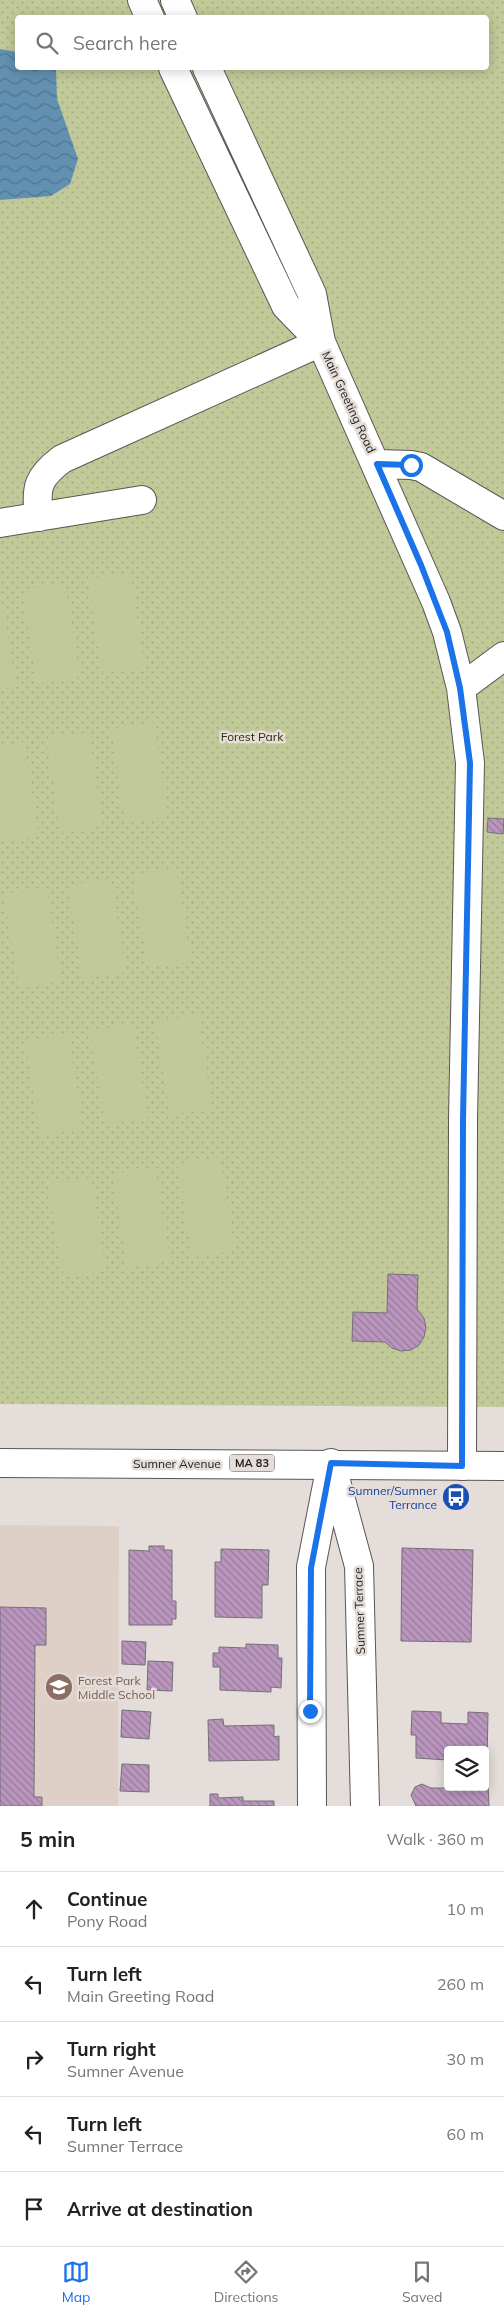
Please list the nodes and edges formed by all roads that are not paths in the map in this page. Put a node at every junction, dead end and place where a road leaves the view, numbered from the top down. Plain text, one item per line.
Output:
1 (142, 0) edge
2 (175, 0) edge
3 (149, 15) edge
4 (182, 15) edge
5 (175, 70) edge
6 (208, 70) edge
7 (321, 342) junction
8 (377, 464) junction
9 (142, 500) dead end
10 (504, 516) edge
11 (39, 517) junction
12 (0, 523) edge
13 (504, 656) edge
14 (460, 688) junction
15 (0, 1463) edge
16 (331, 1463) junction
17 (462, 1466) junction
18 (504, 1466) edge
19 (312, 1806) edge
20 (365, 1806) edge

1 - 3 street
2 - 4 street
5 - 7 street, Main Greeting Road
6 - 7 street, Main Greeting Road
7 - 8 street, Main Greeting Road
7 - 11 street
8 - 10 street
8 - 14 street, Main Greeting Road
9 - 11 street
11 - 12 street
13 - 14 street
14 - 17 street, Main Greeting Road
15 - 16 street, Sumner Avenue / MA 83
16 - 17 street, Sumner Avenue / MA 83
16 - 19 street
16 - 20 street, Sumner Terrace
17 - 18 street, Sumner Avenue / MA 83

